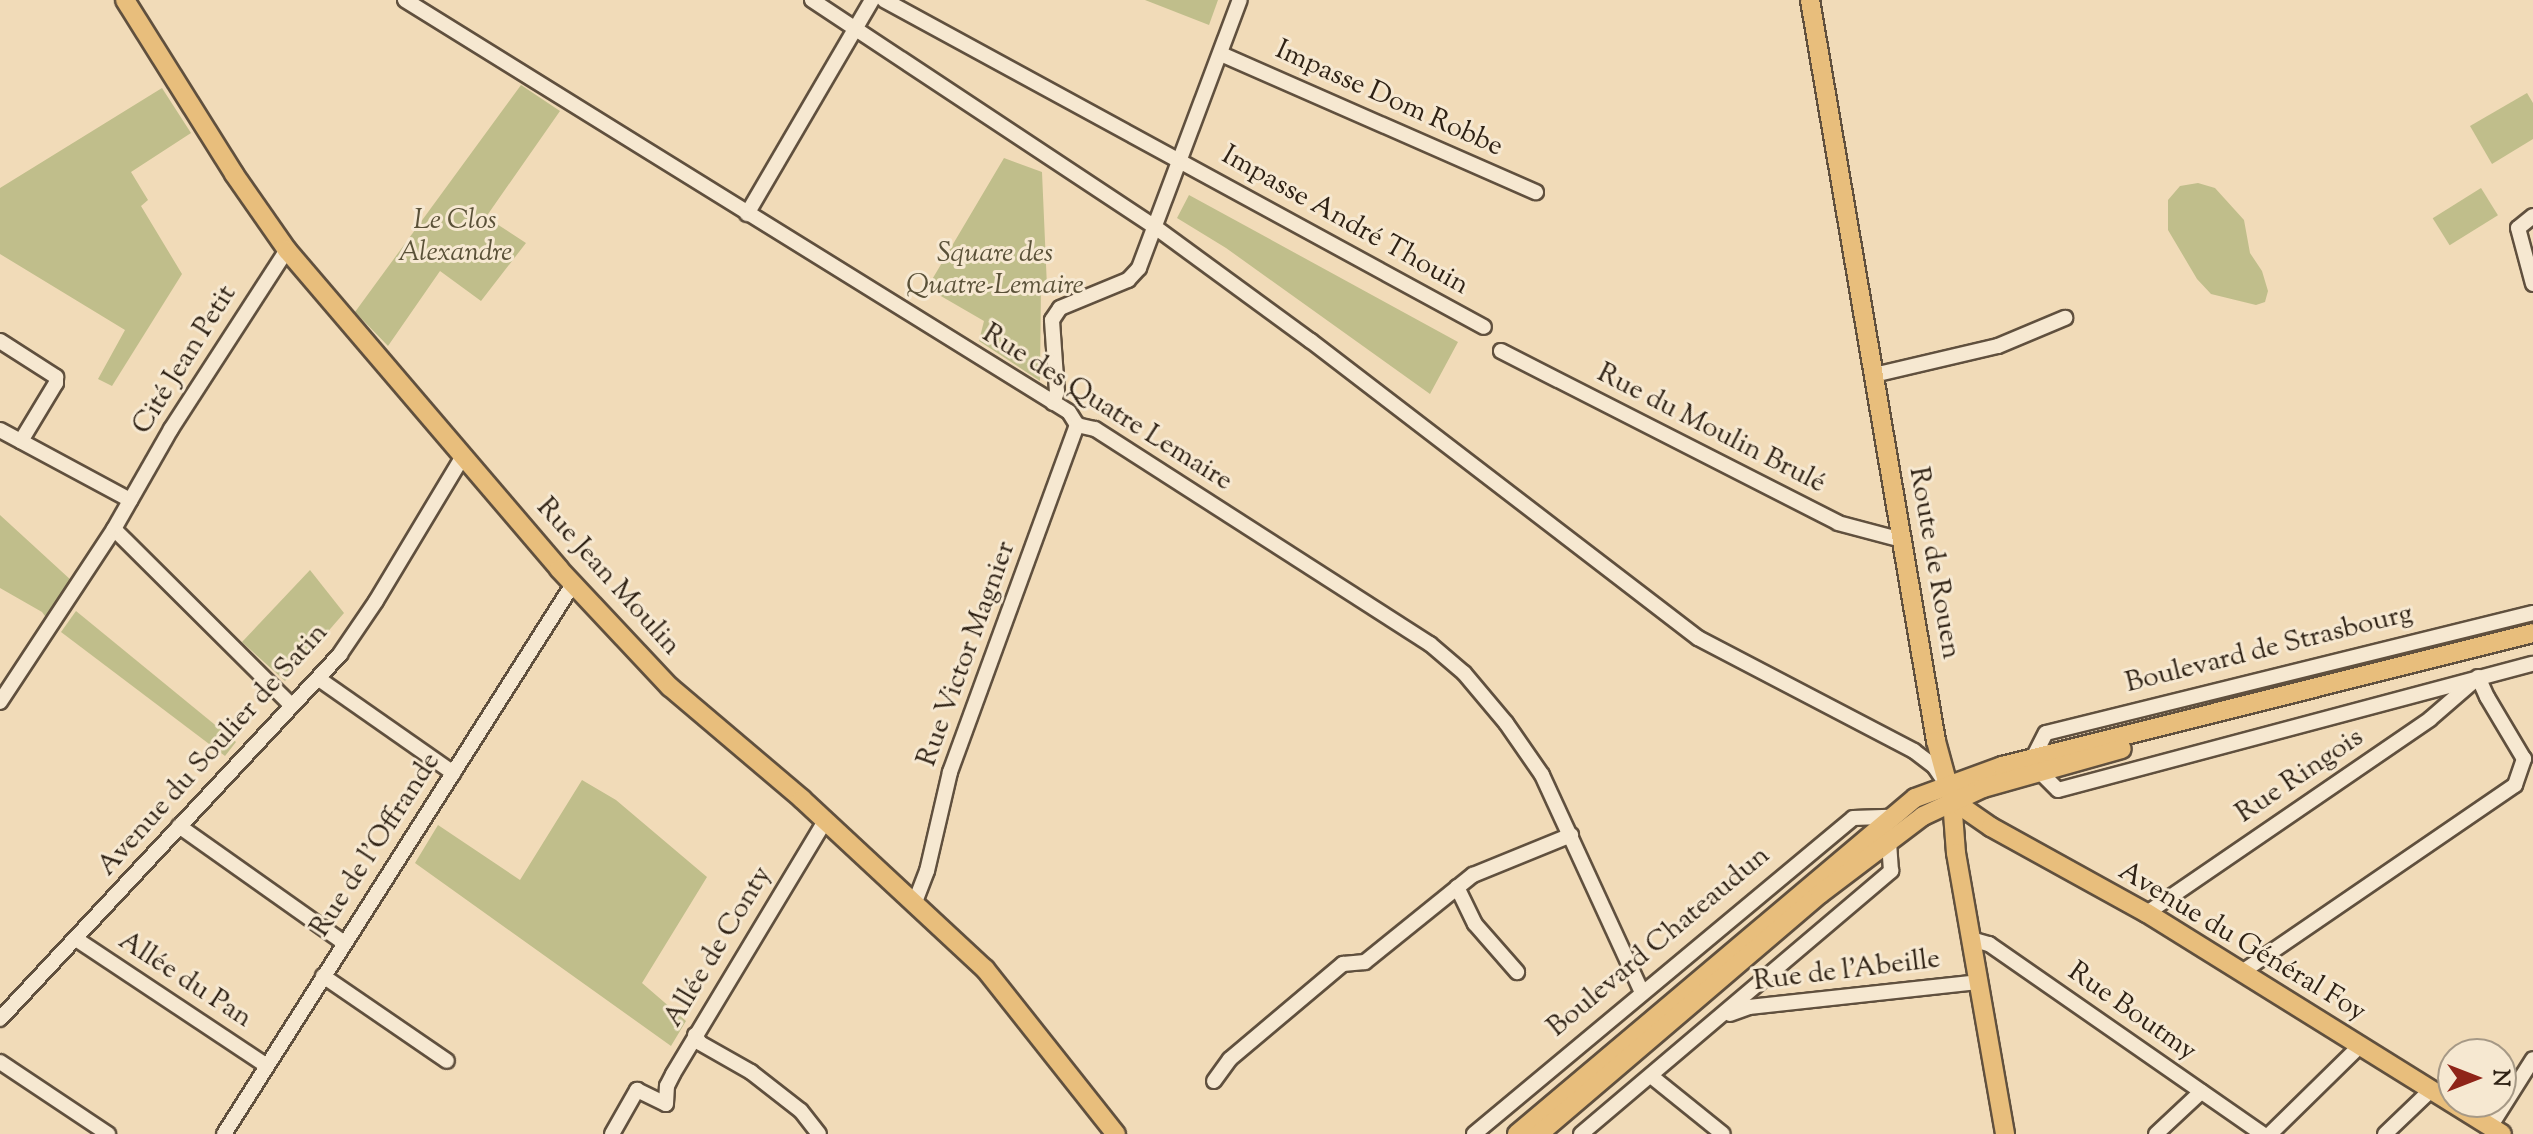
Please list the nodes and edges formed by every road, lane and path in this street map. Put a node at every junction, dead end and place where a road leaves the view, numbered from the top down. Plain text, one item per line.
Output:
1 (125, 0) edge
2 (405, 0) edge
3 (812, 0) edge
4 (872, 0) edge
5 (884, 0) edge
6 (1240, 0) edge
7 (1810, 0) edge
8 (855, 30) junction
9 (1221, 54) junction
10 (1182, 161) junction
11 (1536, 192) dead end
12 (747, 214) junction
13 (2533, 216) edge
14 (1155, 227) junction
15 (287, 250) junction
16 (2533, 284) edge
17 (2065, 318) dead end
18 (1484, 327) dead end
19 (0, 341) edge
20 (1501, 351) dead end
21 (1874, 375) junction
22 (1053, 403) junction
23 (1077, 425) junction
24 (0, 430) edge
25 (21, 441) junction
26 (463, 456) junction
27 (130, 500) junction
28 (114, 529) junction
29 (1902, 540) junction
30 (573, 584) junction
31 (2533, 613) edge
32 (2533, 633) edge
33 (2533, 645) edge
34 (2533, 664) edge
35 (2478, 677) junction
36 (319, 679) junction
37 (4, 686) edge
38 (0, 702) edge
39 (291, 705) junction
40 (2036, 764) junction
41 (453, 773) junction
42 (1950, 792) junction
43 (1890, 817) junction
44 (825, 821) junction
45 (179, 826) junction
46 (1571, 835) junction
47 (1889, 840) junction
48 (1457, 887) junction
49 (915, 902) junction
50 (2147, 913) junction
51 (76, 939) junction
52 (1971, 939) junction
53 (344, 943) junction
54 (1517, 972) dead end
55 (2242, 972) junction
56 (323, 976) junction
57 (1978, 982) junction
58 (1642, 992) junction
59 (1722, 1016) junction
60 (0, 1019) edge
61 (695, 1035) junction
62 (2360, 1046) junction
63 (447, 1061) dead end
64 (0, 1062) edge
65 (266, 1065) junction
66 (2530, 1069) edge
67 (1651, 1076) junction
68 (1214, 1081) dead end
69 (2430, 1091) junction
70 (2201, 1092) junction
71 (2496, 1130) edge
72 (108, 1134) edge
73 (224, 1134) edge
74 (612, 1134) edge
75 (819, 1134) edge
76 (1116, 1134) edge
77 (1474, 1134) edge
78 (1517, 1134) edge
79 (1539, 1134) edge
80 (1581, 1134) edge
81 (1723, 1134) edge
82 (2005, 1134) edge
83 (2156, 1134) edge
84 (2262, 1134) edge
85 (2270, 1134) edge
86 (2385, 1134) edge

1 - 15 main road, Rue Jean Moulin
2 - 12 street, Rue des Quatre Lemaire
3 - 8 street
4 - 8 street
5 - 10 street, Impasse André Thouin
6 - 9 street
7 - 21 main road, Route de Rouen
8 - 12 street
8 - 14 street
9 - 10 street
9 - 11 street, Impasse Dom Robbe
10 - 14 street
10 - 18 street, Impasse André Thouin
12 - 22 street, Rue des Quatre Lemaire
13 - 16 street
14 - 22 street
14 - 42 street
15 - 26 main road, Rue Jean Moulin
15 - 27 street, Cité Jean Petit
17 - 21 street
19 - 25 street
20 - 29 street, Rue du Moulin Brulé
21 - 29 main road, Route de Rouen
22 - 23 street, Rue des Quatre Lemaire
23 - 46 street, Rue des Quatre Lemaire
23 - 49 street, Rue Victor Magnier
24 - 25 street
25 - 27 street
26 - 30 main road, Rue Jean Moulin
26 - 36 street, Avenue du Soulier de Satin
27 - 28 street, Cité Jean Petit
28 - 37 street, Cité Jean Petit
28 - 39 street
29 - 42 main road, Route de Rouen
30 - 41 street, Rue de l'Offrande
30 - 44 main road, Rue Jean Moulin
31 - 40 street, Boulevard de Strasbourg
32 - 40 main road, Boulevard de Strasbourg
33 - 40 main road, Boulevard de Strasbourg
34 - 35 street
35 - 40 street
35 - 50 street, Rue Ringois
35 - 55 street
36 - 39 street, Avenue du Soulier de Satin
36 - 41 street
37 - 38 street, Cité Jean Petit
39 - 45 street, Avenue du Soulier de Satin
40 - 42 main road, Boulevard de Strasbourg
41 - 53 street, Rue de l'Offrande
42 - 43 main road, Boulevard Chateaudun
42 - 47 main road
42 - 50 main road, Avenue du Général Foy
42 - 52 main road, Route de Rouen
43 - 58 street, Boulevard Chateaudun
43 - 78 main road, Boulevard Chateaudun
44 - 49 main road, Rue Jean Moulin
44 - 61 street, Allée de Conty
45 - 51 street, Avenue du Soulier de Satin
45 - 53 street
46 - 48 street
46 - 58 street, Rue des Quatre Lemaire
47 - 59 street
47 - 79 main road
48 - 54 street
48 - 68 street
49 - 76 main road, Rue Jean Moulin
50 - 55 main road, Avenue du Général Foy
51 - 60 street, Avenue du Soulier de Satin
51 - 65 street, Allée du Pan
52 - 57 main road, Route de Rouen
52 - 70 street, Rue Boutmy
53 - 56 street, Rue de l'Offrande
55 - 62 main road, Avenue du Général Foy
56 - 63 street
56 - 65 street, Rue de l'Offrande
57 - 59 street, Rue de l'Abeille
57 - 82 main road, Route de Rouen
58 - 77 street, Boulevard Chateaudun
59 - 67 street
61 - 74 street, Allée de Conty
61 - 75 street
62 - 69 main road, Avenue du Général Foy
62 - 85 street
64 - 72 street
65 - 73 street, Rue de l'Offrande
66 - 71 street
67 - 80 street
67 - 81 street
69 - 71 main road, Avenue du Général Foy
69 - 86 street
70 - 83 street
70 - 84 street, Rue Boutmy

